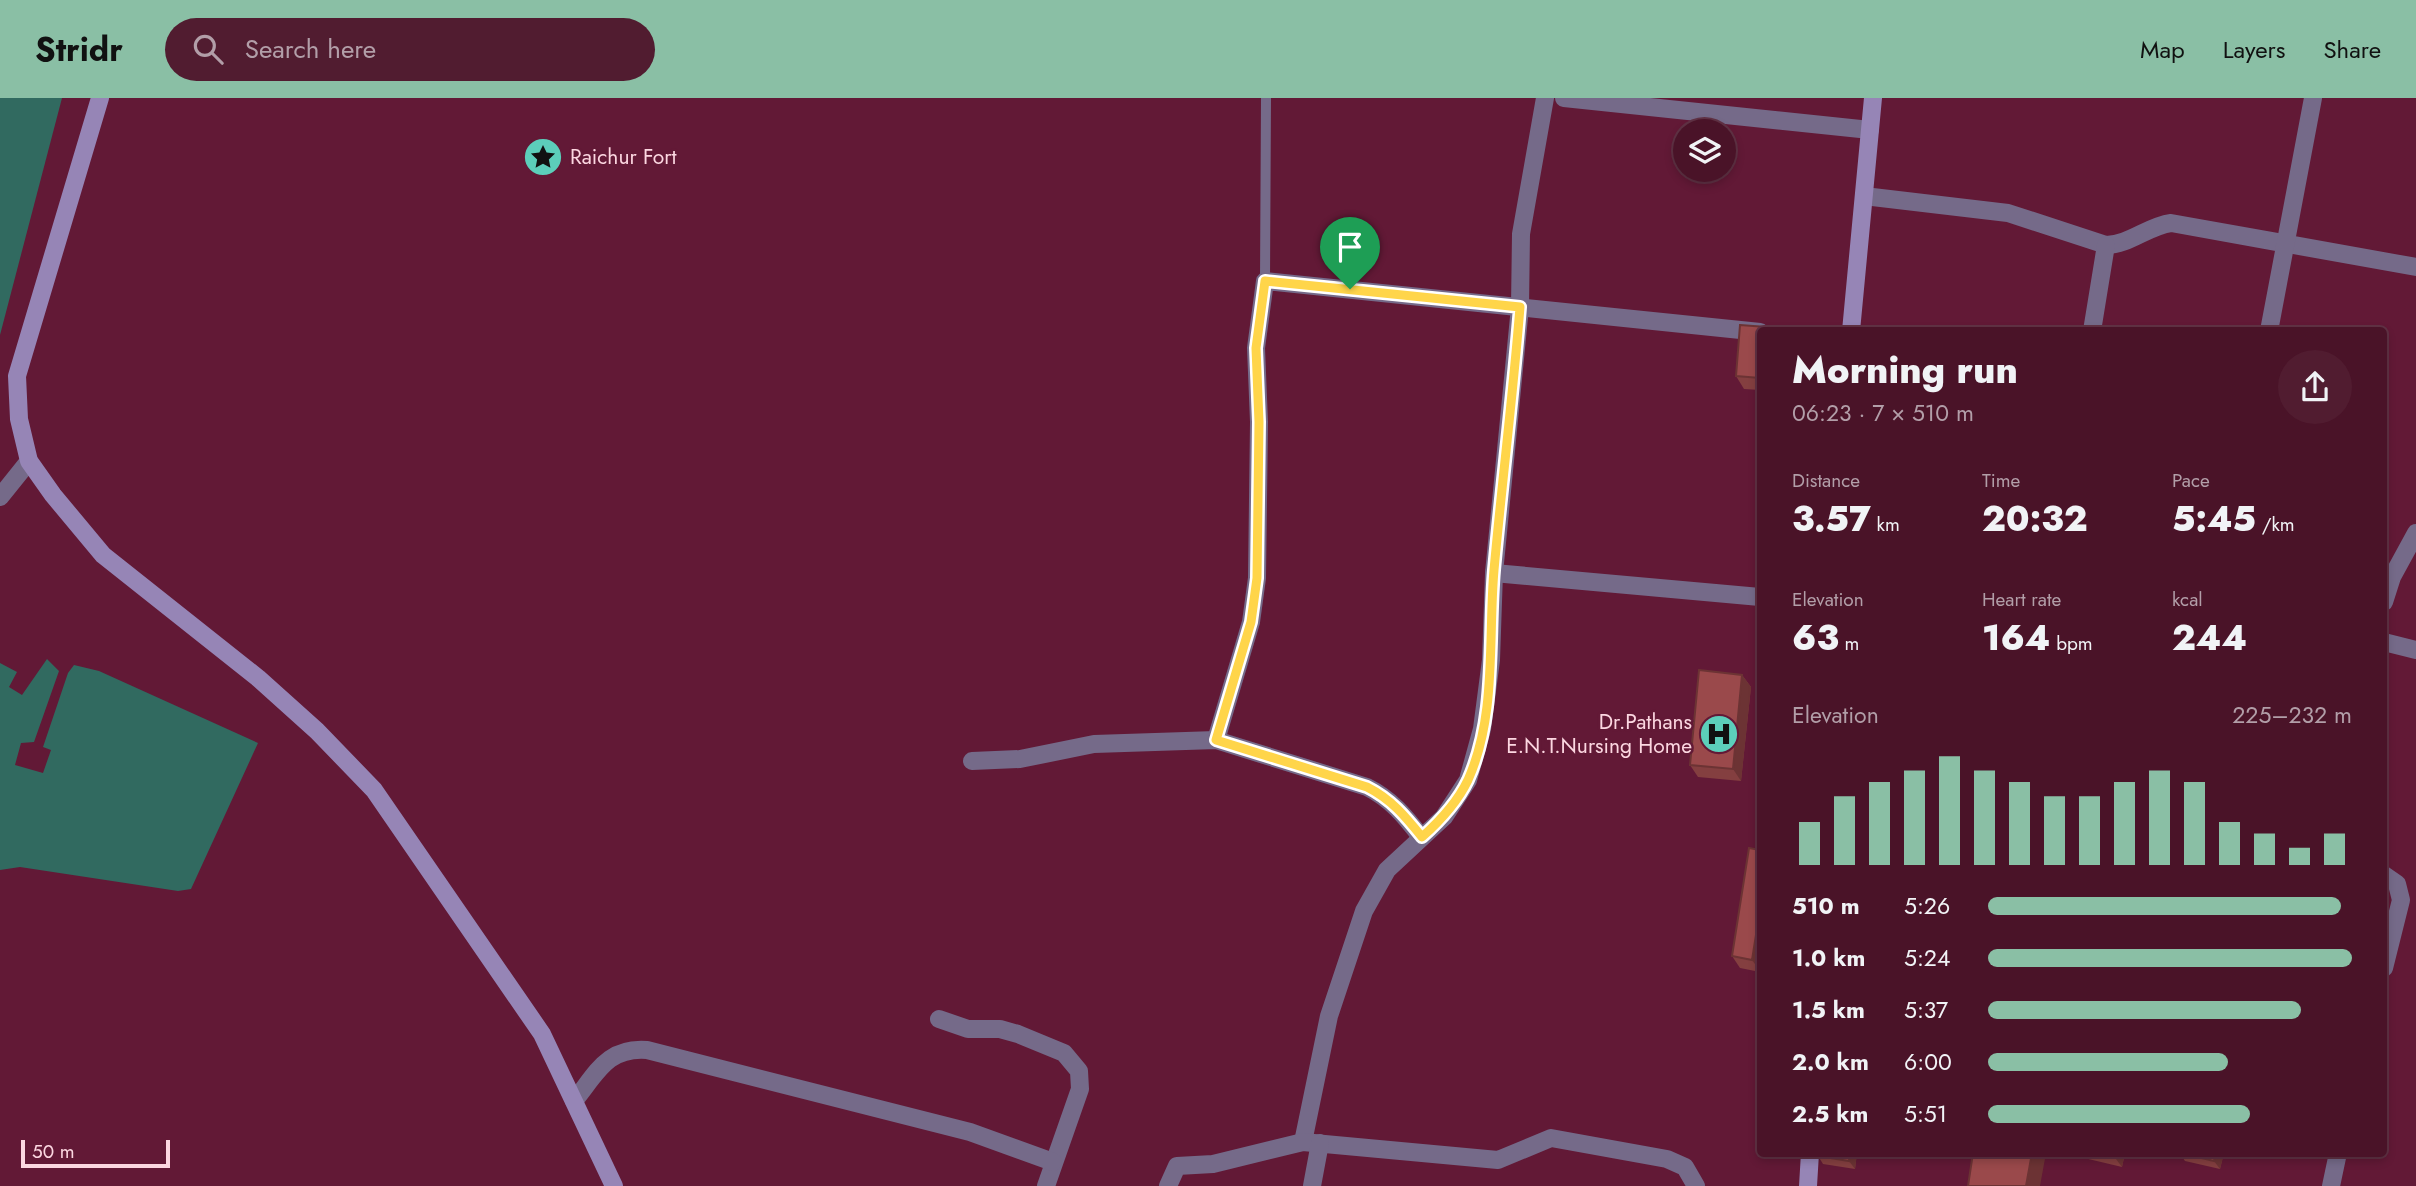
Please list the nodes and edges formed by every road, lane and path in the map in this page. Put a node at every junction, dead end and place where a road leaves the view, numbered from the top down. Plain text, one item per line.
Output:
1 (100, 98) edge
2 (1266, 98) edge
3 (1545, 98) edge
4 (1564, 98) edge
5 (1873, 98) edge
6 (2313, 98) edge
7 (1870, 130) junction
8 (1864, 196) junction
9 (2106, 245) junction
10 (2285, 245) junction
11 (2416, 267) edge
12 (1265, 281) junction
13 (1520, 307) junction
14 (1851, 327) edge
15 (2093, 327) edge
16 (2270, 327) edge
17 (1757, 332) edge
18 (29, 461) junction
19 (0, 497) edge
20 (2416, 533) edge
21 (1494, 573) junction
22 (2387, 592) edge
23 (1757, 597) edge
24 (2387, 643) edge
25 (2416, 650) edge
26 (1216, 740) junction
27 (972, 761) dead end
28 (1422, 837) junction
29 (2387, 877) edge
30 (2387, 956) edge
31 (939, 1019) dead end
32 (574, 1101) junction
33 (1311, 1142) junction
34 (1810, 1157) edge
35 (2337, 1157) edge
36 (1053, 1162) junction
37 (614, 1186) edge
38 (1046, 1186) edge
39 (1168, 1186) edge
40 (1312, 1186) edge
41 (1696, 1186) edge
42 (1808, 1186) edge
43 (2331, 1186) edge

1 - 18 main road
2 - 12 lane
3 - 13 street
4 - 7 street
5 - 7 main road
6 - 10 street
7 - 8 main road
8 - 9 street
8 - 14 main road
9 - 10 street
9 - 15 street
10 - 11 street
10 - 16 street
12 - 13 street
12 - 26 street
13 - 17 street
13 - 21 street
18 - 19 street
18 - 32 main road
20 - 22 street
21 - 23 street
21 - 28 street
24 - 25 street
26 - 27 street
26 - 28 street
28 - 33 street
29 - 30 street
31 - 36 street
32 - 36 street
32 - 37 main road
33 - 39 street
33 - 40 street
33 - 41 street
34 - 42 main road
35 - 43 street
36 - 38 street

